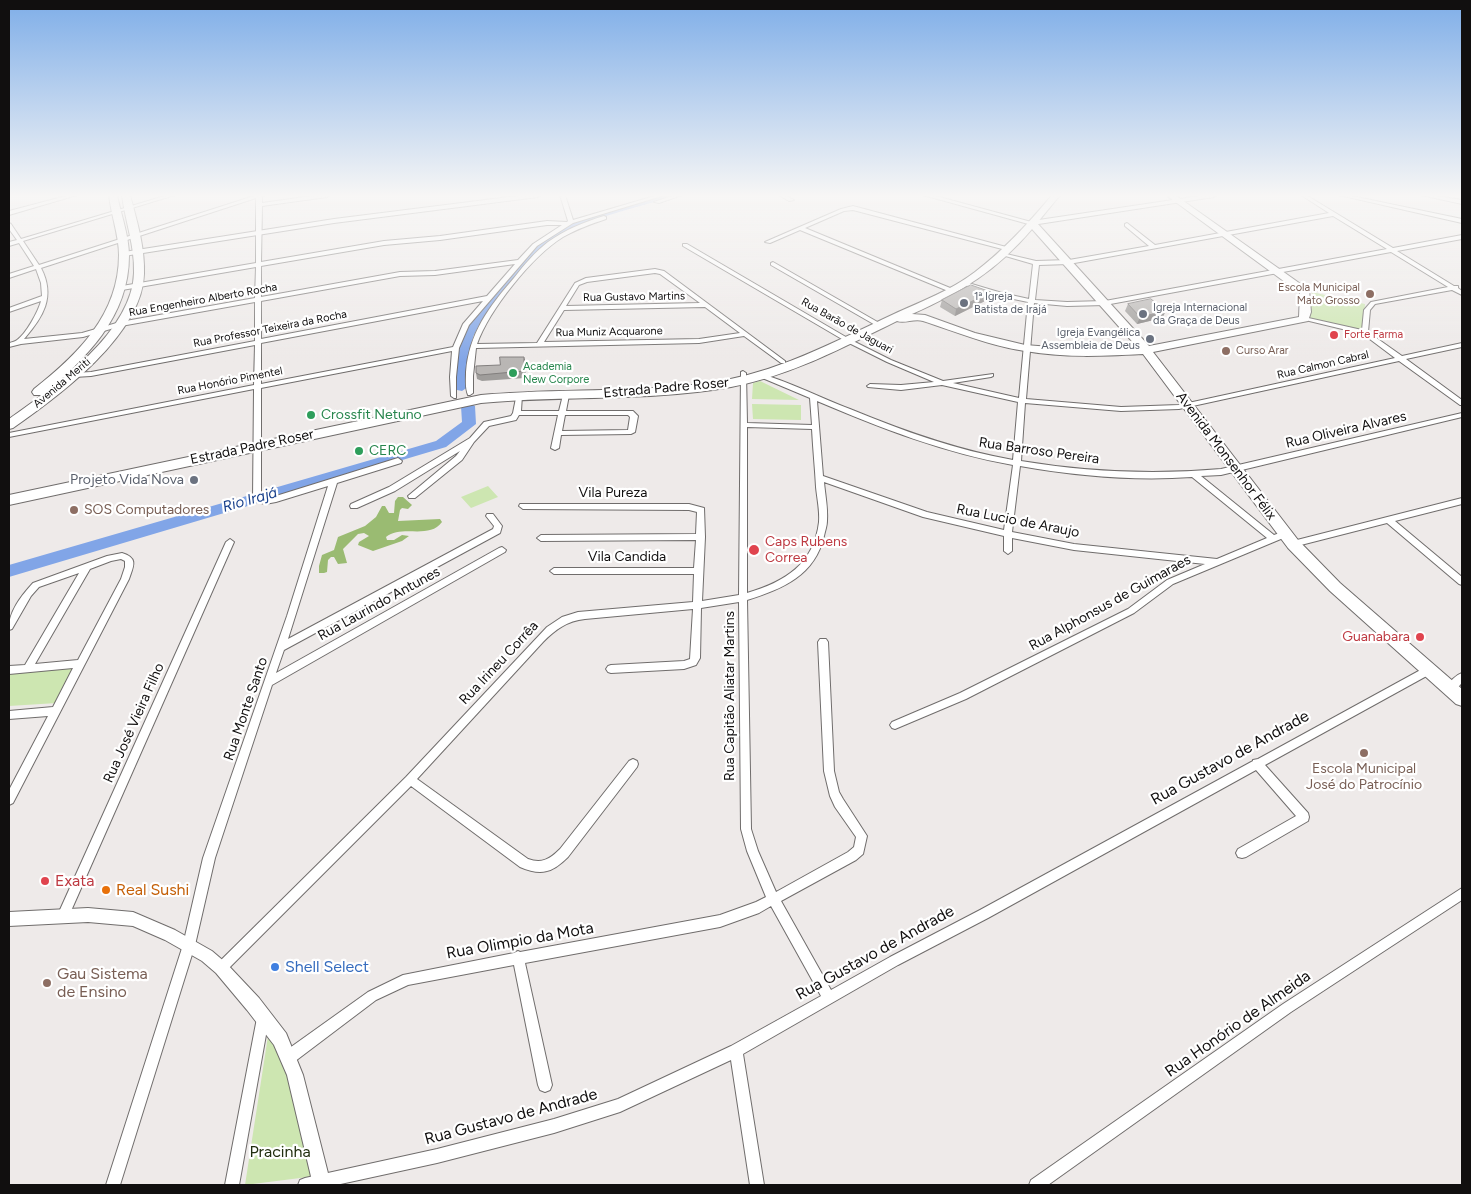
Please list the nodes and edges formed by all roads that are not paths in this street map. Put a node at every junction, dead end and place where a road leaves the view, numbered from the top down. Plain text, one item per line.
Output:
1 (27, 251) edge
2 (90, 251) edge
3 (123, 251) edge
4 (146, 251) edge
5 (260, 251) edge
6 (340, 251) edge
7 (529, 251) edge
8 (542, 251) edge
9 (695, 251) edge
10 (854, 251) edge
11 (1002, 251) edge
12 (1058, 251) edge
13 (1129, 251) edge
14 (1249, 251) edge
15 (1388, 251) edge
16 (1393, 251) edge
17 (138, 252) junction
18 (1006, 252) junction
19 (124, 254) junction
20 (518, 262) junction
21 (1069, 262) junction
22 (1036, 263) junction
23 (774, 264) dead end
24 (260, 265) junction
25 (38, 267) junction
26 (1278, 271) junction
27 (662, 272) joint
28 (9, 276) edge
29 (965, 284) junction
30 (138, 285) junction
31 (1462, 286) edge
32 (122, 288) junction
33 (1454, 288) junction
34 (951, 292) junction
35 (1462, 293) edge
36 (46, 298) junction
37 (487, 298) junction
38 (260, 300) junction
39 (1030, 302) junction
40 (1105, 303) junction
41 (1373, 303) joint
42 (705, 305) junction
43 (562, 308) junction
44 (9, 310) edge
45 (1304, 319) junction
46 (932, 321) junction
47 (120, 324) junction
48 (880, 325) junction
49 (100, 331) junction
50 (1365, 333) junction
51 (746, 334) junction
52 (1137, 339) junction
53 (849, 341) junction
54 (19, 342) junction
55 (258, 342) junction
56 (540, 343) junction
57 (9, 345) edge
58 (1462, 345) edge
59 (473, 346) junction
60 (1166, 347) junction
61 (456, 348) junction
62 (1025, 348) junction
63 (9, 350) edge
64 (1146, 350) junction
65 (820, 353) junction
66 (1400, 358) junction
67 (1155, 361) junction
68 (783, 362) junction
69 (991, 375) dead end
70 (57, 376) junction
71 (75, 376) junction
72 (762, 376) junction
73 (743, 377) junction
74 (943, 383) junction
75 (870, 386) dead end
76 (257, 387) junction
77 (470, 393) junction
78 (519, 395) junction
79 (566, 395) junction
80 (454, 396) junction
81 (813, 396) junction
82 (1022, 401) junction
83 (1462, 403) edge
84 (1189, 406) junction
85 (517, 413) junction
86 (562, 413) junction
87 (9, 414) edge
88 (1462, 415) edge
89 (744, 425) junction
90 (9, 426) edge
91 (816, 427) junction
92 (558, 433) junction
93 (9, 435) edge
94 (473, 440) junction
95 (257, 442) junction
96 (555, 448) dead end
97 (398, 461) dead end
98 (1017, 463) junction
99 (1236, 469) junction
100 (1195, 475) junction
101 (819, 477) junction
102 (333, 482) junction
103 (9, 493) edge
104 (412, 496) dead end
105 (9, 500) edge
106 (1462, 501) edge
107 (354, 506) dead end
108 (524, 506) dead end
109 (490, 516) dead end
110 (1387, 519) junction
111 (1007, 534) junction
112 (701, 536) junction
113 (541, 538) dead end
114 (1284, 539) junction
115 (230, 542) dead end
116 (502, 550) dead end
117 (1008, 551) dead end
118 (1217, 562) junction
119 (87, 566) junction
120 (554, 571) dead end
121 (700, 571) junction
122 (1462, 582) edge
123 (743, 599) junction
124 (698, 605) junction
125 (9, 626) edge
126 (823, 642) dead end
127 (281, 647) junction
128 (79, 664) junction
129 (28, 668) junction
130 (611, 669) dead end
131 (9, 670) edge
132 (1429, 670) junction
133 (269, 682) junction
134 (1458, 688) edge
135 (54, 711) junction
136 (9, 715) edge
137 (895, 725) dead end
138 (1258, 763) junction
139 (632, 764) dead end
140 (410, 780) junction
141 (9, 800) edge
142 (1242, 853) dead end
143 (1462, 894) edge
144 (774, 899) junction
145 (63, 916) junction
146 (9, 919) edge
147 (189, 945) junction
148 (518, 957) junction
149 (220, 968) junction
150 (829, 998) junction
151 (263, 1015) junction
152 (736, 1051) junction
153 (289, 1057) junction
154 (545, 1084) dead end
155 (322, 1184) edge
156 (113, 1185) edge
157 (232, 1185) edge
158 (305, 1185) edge
159 (757, 1185) edge
160 (1036, 1185) edge

1 - 25 street
2 - 25 street
3 - 19 main road, Avenida Meriti
4 - 17 street
5 - 24 street
6 - 24 street
7 - 20 street
8 - 59 street
9 - 53 street, Rua Barão de Jaguari
10 - 34 street
11 - 18 street
12 - 21 main road, Avenida Monsenhor Félix
13 - 21 street
14 - 26 main road
15 - 26 street
16 - 33 street
17 - 19 street
17 - 30 main road, Avenida Meriti
18 - 22 street
18 - 29 main road, Estrada Padre Roser
19 - 32 main road, Avenida Meriti
20 - 37 street
20 - 38 street, Rua Engenheiro Alberto Rocha
21 - 22 street
21 - 40 main road, Avenida Monsenhor Félix
22 - 39 street
23 - 48 street
24 - 30 street
24 - 38 street
25 - 28 street
25 - 36 street
26 - 40 street
26 - 45 main road
27 - 42 street
27 - 43 street
29 - 34 main road, Estrada Padre Roser
29 - 39 street
30 - 32 street
30 - 47 main road, Avenida Meriti
31 - 33 street
32 - 49 main road, Avenida Meriti
33 - 35 street
33 - 41 street
34 - 46 main road
34 - 48 main road, Estrada Padre Roser
36 - 44 street
36 - 54 street
37 - 55 street, Rua Professor Teixeira da Rocha
37 - 61 street
38 - 47 street, Rua Engenheiro Alberto Rocha
38 - 55 street
39 - 40 street
39 - 62 street
40 - 52 main road, Avenida Monsenhor Félix
41 - 50 street
42 - 43 street, Rua Gustavo Martins
42 - 51 street
43 - 56 street
45 - 50 street
45 - 60 main road
46 - 48 main road
46 - 62 main road
47 - 49 street, Rua Engenheiro Alberto Rocha
47 - 71 main road, Avenida Meriti
48 - 53 main road, Estrada Padre Roser
49 - 54 street, Rua Engenheiro Alberto Rocha
49 - 70 main road, Avenida Meriti
50 - 66 street
51 - 56 street, Rua Muniz Acquarone
51 - 68 street
52 - 60 main road
52 - 64 main road, Avenida Monsenhor Félix
53 - 65 main road, Estrada Padre Roser
53 - 74 street, Rua Barão de Jaguari
54 - 57 street, Rua Engenheiro Alberto Rocha
54 - 63 street
55 - 71 street, Rua Professor Teixeira da Rocha
55 - 76 street
56 - 59 street, Rua Muniz Acquarone
58 - 66 street, Rua Calmon Cabral
59 - 77 street
60 - 64 main road
60 - 67 main road
61 - 76 street, Rua Honório Pimentel
61 - 80 street
62 - 64 main road
62 - 82 street
64 - 67 main road, Avenida Monsenhor Félix
65 - 68 main road, Estrada Padre Roser
65 - 72 main road, Estrada Padre Roser
66 - 83 street
66 - 84 street, Rua Calmon Cabral
67 - 84 main road, Avenida Monsenhor Félix
68 - 73 main road, Estrada Padre Roser
69 - 74 street
70 - 71 street, Rua Professor Teixeira da Rocha
70 - 87 main road, Avenida Meriti
71 - 90 main road, Avenida Meriti
72 - 73 main road, Estrada Padre Roser
72 - 81 street, Rua Barroso Pereira
73 - 77 main road, Estrada Padre Roser
73 - 79 main road, Estrada Padre Roser
73 - 89 street, Rua Capitão Aliatar Martins
74 - 75 street
74 - 82 street, Rua Barão de Jaguari
76 - 93 street, Rua Honório Pimentel
76 - 95 street
77 - 80 main road, Estrada Padre Roser
78 - 79 main road, Estrada Padre Roser
78 - 85 street
78 - 95 main road, Estrada Padre Roser
79 - 86 street
80 - 95 main road, Estrada Padre Roser
81 - 91 street, Rua Irineu Corrêa
81 - 98 street, Rua Barroso Pereira
82 - 84 street, Rua Barão de Jaguari
82 - 98 street
84 - 99 main road, Avenida Monsenhor Félix
85 - 86 street
85 - 94 street
86 - 92 street
86 - 92 street
88 - 99 street, Rua Oliveira Alvares
89 - 91 street
89 - 123 street, Rua Capitão Aliatar Martins
91 - 101 street, Rua Irineu Corrêa
92 - 96 street
94 - 104 street
94 - 107 street
95 - 102 street
95 - 103 main road, Estrada Padre Roser
95 - 105 main road, Estrada Padre Roser
97 - 102 street
98 - 100 street, Rua Barroso Pereira
98 - 111 street
99 - 100 street, Rua Barroso Pereira
99 - 114 main road, Avenida Monsenhor Félix
100 - 114 street
101 - 111 street, Rua Lucio de Araujo
101 - 123 street, Rua Irineu Corrêa
102 - 127 street, Rua Monte Santo
106 - 110 street, Rua Alphonsus de Guimaraes
108 - 112 street, Vila Pureza
109 - 127 street
110 - 114 street, Rua Alphonsus de Guimaraes
110 - 122 street
111 - 117 street
111 - 118 street, Rua Lucio de Araujo
112 - 113 street
112 - 121 street
114 - 118 street, Rua Alphonsus de Guimaraes
114 - 132 main road, Avenida Monsenhor Félix
115 - 145 street, Rua José Vieira Filho
116 - 133 street, Rua Laurindo Antunes
118 - 137 street, Rua Alphonsus de Guimaraes
119 - 125 street
119 - 128 street
119 - 129 street
120 - 121 street, Vila Candida
121 - 124 street
123 - 124 street, Rua Irineu Corrêa
123 - 144 street, Rua Capitão Aliatar Martins
124 - 130 street
124 - 140 street, Rua Irineu Corrêa
126 - 144 street, Rua Olimpio da Mota
127 - 133 street, Rua Monte Santo
128 - 129 street
128 - 135 street
129 - 131 street
132 - 134 main road, Avenida Monsenhor Félix
132 - 138 street, Rua Gustavo de Andrade
133 - 147 street, Rua Monte Santo
135 - 136 street
135 - 141 street
138 - 142 street
138 - 150 street, Rua Gustavo de Andrade
139 - 140 street
140 - 149 street, Rua Irineu Corrêa
143 - 160 street, Rua Honório de Almeida
144 - 148 street, Rua Olimpio da Mota
144 - 150 street, Rua Capitão Aliatar Martins
145 - 146 street
145 - 147 street
147 - 149 street
147 - 156 street, Rua Monte Santo
148 - 153 street, Rua Olimpio da Mota
148 - 154 street
149 - 151 street
150 - 152 street, Rua Gustavo de Andrade
151 - 153 street
151 - 157 street
152 - 155 street, Rua Gustavo de Andrade
152 - 159 street
153 - 155 street
155 - 158 street, Rua Gustavo de Andrade

